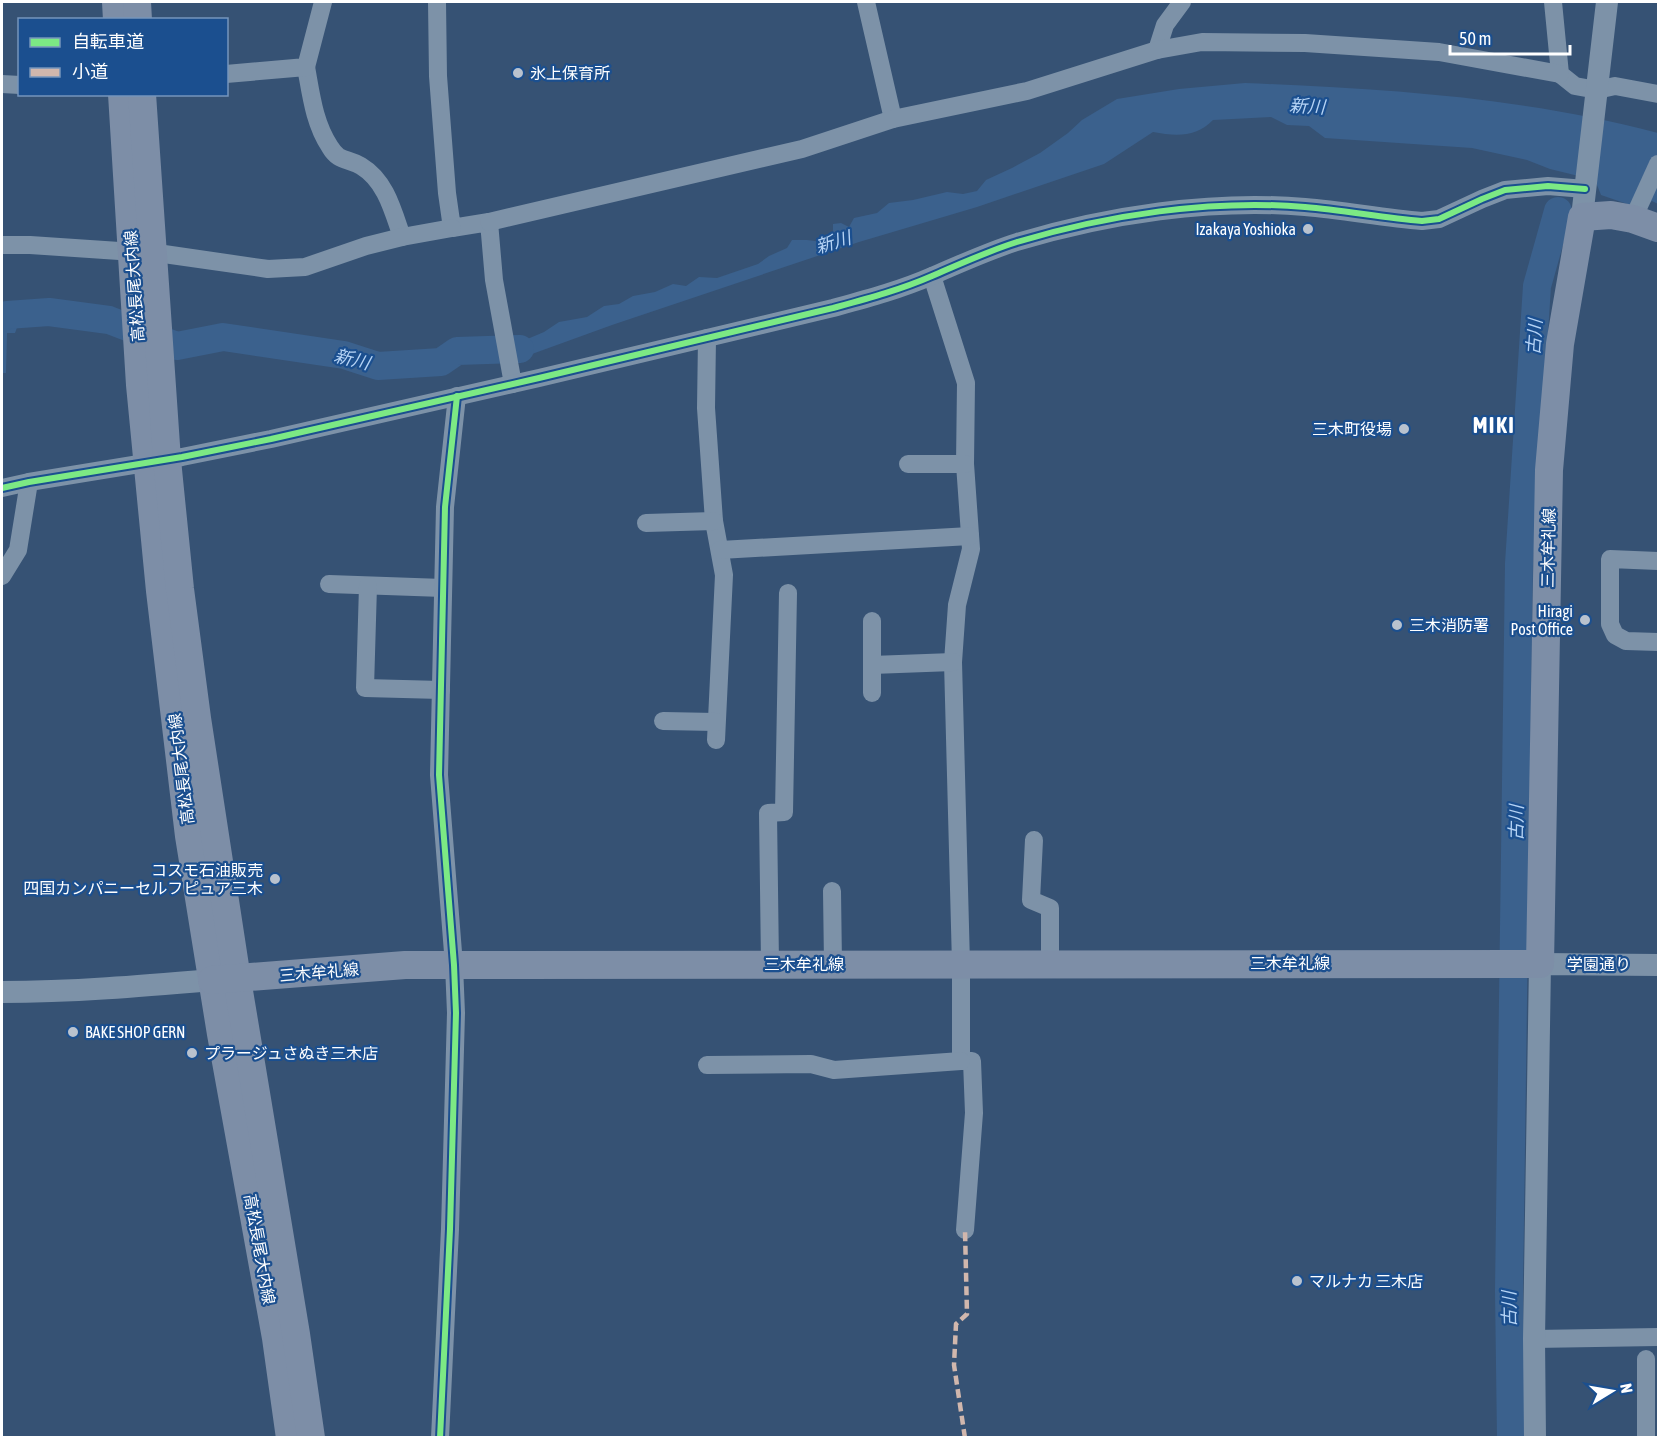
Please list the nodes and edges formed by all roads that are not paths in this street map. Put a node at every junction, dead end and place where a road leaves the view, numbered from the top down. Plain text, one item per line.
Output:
1 (116, 2) edge
2 (137, 2) edge
3 (323, 2) edge
4 (437, 2) edge
5 (866, 2) edge
6 (1182, 2) edge
7 (1553, 2) edge
8 (1607, 2) edge
9 (117, 18) edge
10 (138, 18) edge
11 (1157, 50) junction
12 (306, 67) junction
13 (228, 74) edge
14 (1560, 74) junction
15 (2, 84) edge
16 (18, 85) edge
17 (1597, 90) junction
18 (1659, 94) edge
19 (122, 96) edge
20 (142, 96) edge
21 (893, 119) junction
22 (1659, 164) edge
23 (1584, 196) junction
24 (1643, 219) edge
25 (489, 222) junction
26 (452, 228) junction
27 (402, 237) junction
28 (2, 245) edge
29 (142, 253) junction
30 (932, 276) junction
31 (707, 338) junction
32 (513, 384) junction
33 (457, 396) junction
34 (157, 462) junction
35 (908, 464) dead end
36 (966, 464) junction
37 (29, 482) junction
38 (2, 488) edge
39 (714, 521) junction
40 (646, 523) dead end
41 (970, 536) junction
42 (720, 550) junction
43 (1659, 561) edge
44 (2, 576) edge
45 (329, 584) dead end
46 (368, 586) junction
47 (443, 588) junction
48 (788, 592) dead end
49 (872, 621) dead end
50 (1659, 642) edge
51 (953, 662) junction
52 (872, 665) junction
53 (441, 690) junction
54 (872, 693) dead end
55 (663, 721) dead end
56 (1034, 840) dead end
57 (832, 891) dead end
58 (454, 964) junction
59 (770, 964) junction
60 (833, 964) junction
61 (961, 964) junction
62 (1050, 964) junction
63 (1540, 964) junction
64 (1659, 965) edge
65 (225, 979) junction
66 (2, 992) edge
67 (962, 1061) junction
68 (707, 1065) dead end
69 (965, 1230) dead end
70 (1659, 1337) edge
71 (1534, 1339) junction
72 (1650, 1369) edge
73 (290, 1437) edge
74 (311, 1437) edge
75 (440, 1437) edge
76 (1535, 1437) edge
77 (1646, 1437) edge

1 - 9 main road
2 - 10 main road
3 - 12 street
4 - 26 street
5 - 21 street
6 - 11 street
7 - 14 street
8 - 17 street
11 - 14 street
11 - 21 street
12 - 13 street
12 - 27 street
14 - 17 street
15 - 16 street
17 - 18 street
17 - 23 street
19 - 29 main road, 高松長尾大内線
20 - 29 main road, 高松長尾大内線
21 - 25 street
22 - 24 street
23 - 24 main road
23 - 30 street
23 - 63 main road, 三木牟礼線
25 - 26 street
25 - 32 street
26 - 27 street
27 - 29 street
28 - 29 street
29 - 34 main road, 高松長尾大内線
30 - 31 street
30 - 36 street
31 - 32 street
31 - 39 street
32 - 33 street
33 - 34 street
33 - 47 street
34 - 37 street
34 - 65 main road, 高松長尾大内線
35 - 36 street
36 - 41 street
37 - 38 street
37 - 44 street
39 - 40 street
39 - 42 street
41 - 42 street
41 - 51 street
42 - 55 street
43 - 50 street
45 - 46 street
46 - 47 street
46 - 53 street
47 - 53 street
48 - 59 street
49 - 52 street
51 - 52 street
51 - 61 street
52 - 54 street
53 - 58 street
56 - 62 street
57 - 60 street
58 - 59 main road, 三木牟礼線
58 - 65 main road, 三木牟礼線
58 - 75 street
59 - 60 main road, 三木牟礼線
60 - 61 main road, 三木牟礼線
61 - 62 main road, 三木牟礼線
61 - 67 street
62 - 63 main road, 三木牟礼線
63 - 64 street, 学園通り
63 - 71 street
65 - 66 street
65 - 73 main road, 高松長尾大内線
65 - 74 main road, 高松長尾大内線
67 - 68 street
67 - 69 street
70 - 71 street
71 - 76 street
72 - 77 street

